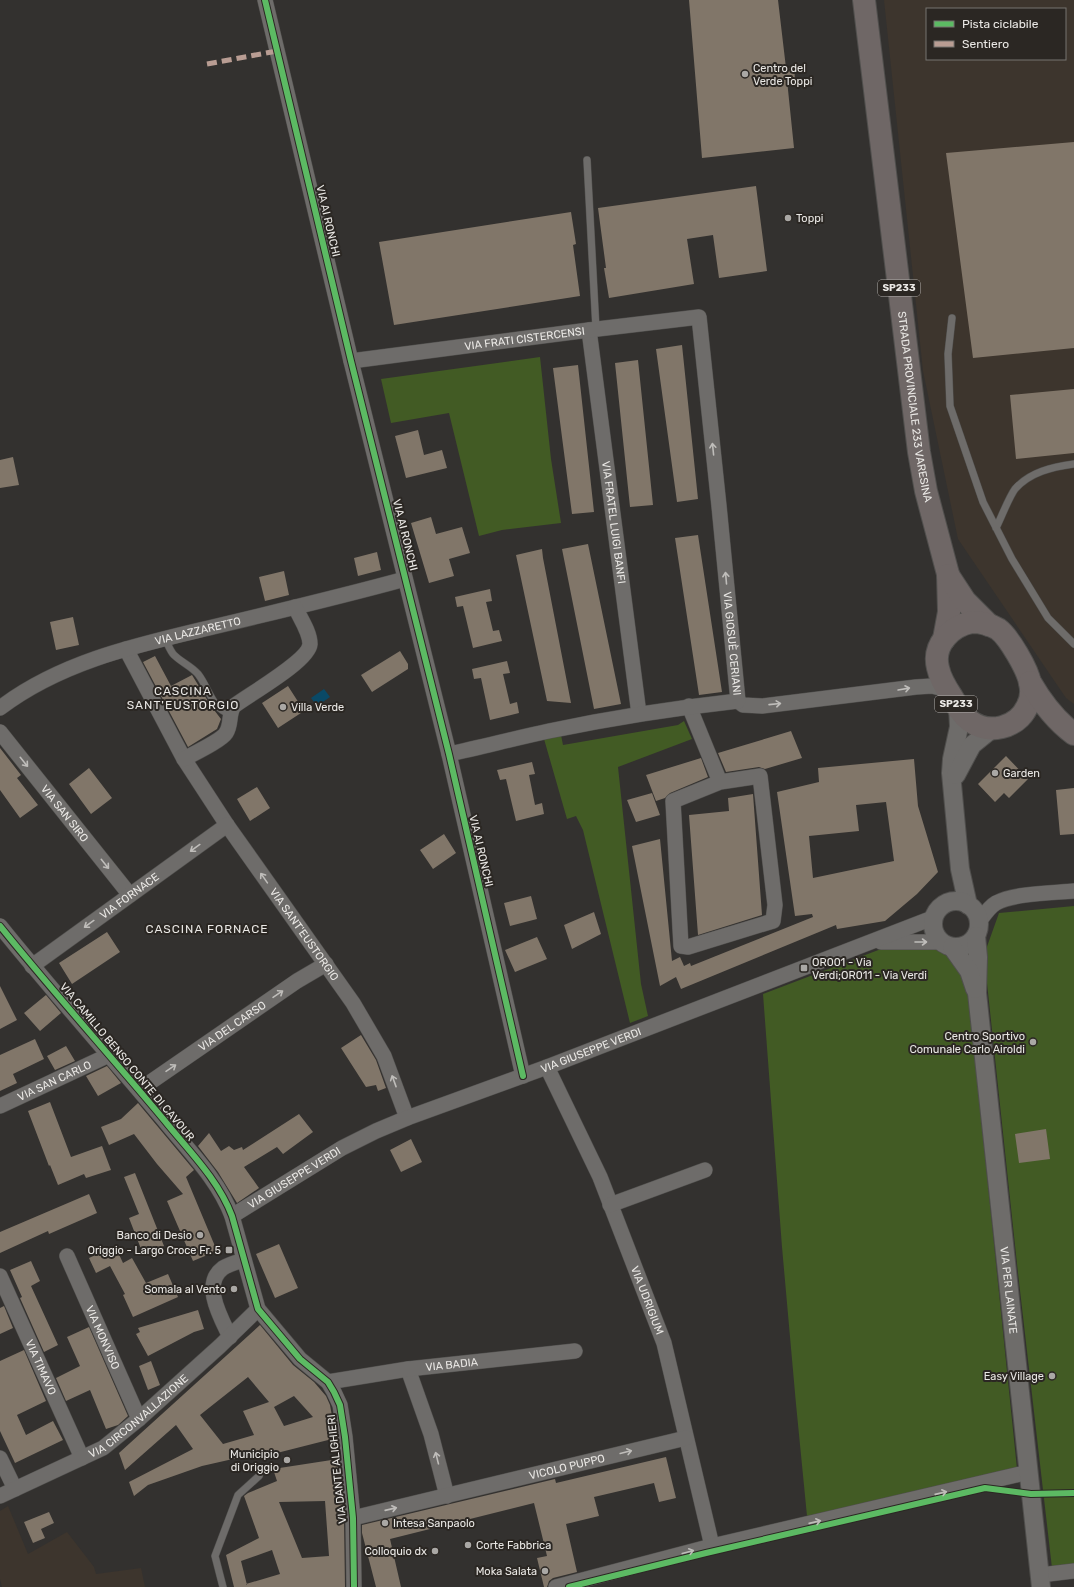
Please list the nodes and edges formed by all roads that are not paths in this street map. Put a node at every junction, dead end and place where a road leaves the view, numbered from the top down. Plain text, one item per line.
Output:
1 (265, 0) edge
2 (864, 0) edge
3 (587, 160) dead end
4 (699, 317) joint
5 (952, 318) dead end
6 (593, 329) junction
7 (351, 361) junction
8 (1074, 464) edge
9 (996, 528) junction
10 (948, 574) junction
11 (406, 579) junction
12 (295, 607) junction
13 (989, 625) junction
14 (165, 639) junction
15 (944, 639) junction
16 (1074, 644) edge
17 (126, 649) junction
18 (1030, 682) junction
19 (953, 698) junction
20 (738, 701) junction
21 (689, 706) junction
22 (0, 708) edge
23 (230, 714) junction
24 (639, 714) junction
25 (1015, 721) junction
26 (993, 728) junction
27 (1069, 731) edge
28 (0, 732) edge
29 (449, 754) junction
30 (184, 759) junction
31 (720, 782) junction
32 (953, 782) junction
33 (227, 825) junction
34 (960, 870) junction
35 (1074, 891) edge
36 (130, 895) junction
37 (949, 903) junction
38 (974, 917) junction
39 (934, 918) junction
40 (0, 926) edge
41 (872, 942) junction
42 (947, 944) junction
43 (326, 964) junction
44 (32, 966) junction
45 (977, 994) junction
46 (109, 1055) junction
47 (547, 1067) junction
48 (523, 1076) junction
49 (139, 1090) junction
50 (0, 1106) edge
51 (407, 1118) junction
52 (705, 1170) dead end
53 (610, 1205) junction
54 (232, 1216) junction
55 (67, 1256) dead end
56 (244, 1260) junction
57 (0, 1276) edge
58 (258, 1309) junction
59 (230, 1337) junction
60 (575, 1351) dead end
61 (408, 1369) junction
62 (328, 1382) junction
63 (139, 1419) junction
64 (686, 1438) junction
65 (0, 1458) edge
66 (82, 1458) junction
67 (1029, 1472) junction
68 (259, 1476) dead end
69 (15, 1489) junction
70 (0, 1496) edge
71 (447, 1496) junction
72 (353, 1518) junction
73 (712, 1546) junction
74 (1074, 1571) edge
75 (1040, 1581) edge
76 (223, 1587) edge
77 (354, 1587) edge
78 (556, 1587) edge

1 - 7 street, VIA AI RONCHI
2 - 10 main road, STRADA PROVINCIALE 233 VARESINA / SP233
3 - 6 lane
4 - 6 street, VIA FRATI CISTERCENSI
20 -> 4 street, VIA GIOSUÈ CERIANI
5 - 9 lane
6 - 7 street, VIA FRATI CISTERCENSI
6 - 24 street, VIA FRATEL LUIGI BANFI
7 - 11 street, VIA AI RONCHI
8 - 9 lane
9 - 16 lane
10 - 13 main road, SP233
10 - 15 main road, SP233
11 - 12 street, VIA LAZZARETTO
11 - 29 street, VIA AI RONCHI
12 - 14 street, VIA LAZZARETTO
12 - 23 street
13 - 15 main road
13 - 18 main road, SP233
14 - 17 street, VIA LAZZARETTO
14 - 23 lane
15 - 19 main road, SP233
17 - 22 street, VIA LAZZARETTO
17 - 30 street, VIA SANT'EUSTORGIO
18 - 25 main road, SP233
18 - 27 main road, SP233
20 -> 19 street
19 - 26 main road, SP233
19 - 32 street, VIA PER LAINATE
20 - 21 street, VIA GIOSUÈ CERIANI
21 - 24 street, VIA GIOSUÈ CERIANI
21 - 31 street
23 - 30 street
24 - 29 street, VIA GIOSUÈ CERIANI
25 - 26 main road, SP233
25 - 27 main road, SP233
26 - 32 street
28 -> 36 street, VIA SAN SIRO
29 - 48 street, VIA AI RONCHI
30 - 33 street, VIA SANT'EUSTORGIO
31 - 31 street
32 - 34 street, VIA PER LAINATE
33 -> 36 street, VIA FORNACE
43 -> 33 street, VIA SANT'EUSTORGIO
34 - 37 street, VIA PER LAINATE
34 - 38 street, VIA PER LAINATE
35 - 38 street
36 -> 44 street, VIA FORNACE
37 - 38 street
37 - 39 street
38 - 42 street
38 - 45 street, VIA PER LAINATE
39 - 41 street, VIA GIUSEPPE VERDI
39 - 42 street
40 - 44 street, VIA CAMILLO BENSO CONTE DI CAVOUR
41 -> 42 street, VIA GIUSEPPE VERDI
41 - 47 street, VIA GIUSEPPE VERDI
42 - 45 street, VIA PER LAINATE
49 -> 43 street, VIA DEL CARSO
51 -> 43 street, VIA SANT'EUSTORGIO
44 - 46 street, VIA CAMILLO BENSO CONTE DI CAVOUR
45 - 67 street, VIA PER LAINATE
46 - 49 street, VIA CAMILLO BENSO CONTE DI CAVOUR
46 - 50 street, VIA SAN CARLO
47 - 48 street, VIA GIUSEPPE VERDI
47 - 53 street, VIA UDRIGIUM
48 - 51 street, VIA GIUSEPPE VERDI
49 - 54 street, VIA CAMILLO BENSO CONTE DI CAVOUR
51 - 54 street, VIA GIUSEPPE VERDI
52 - 53 street
53 - 64 street, VIA UDRIGIUM
54 - 56 street, VIA CAMILLO BENSO CONTE DI CAVOUR
55 - 63 street, VIA MONVISO
56 - 58 street, VIA CAMILLO BENSO CONTE DI CAVOUR
56 - 59 street
57 - 66 street, VIA TIMAVO
58 - 59 street, VIA CIRCONVALLAZIONE
58 - 62 street, VIA DANTE ALIGHIERI
59 - 63 street, VIA CIRCONVALLAZIONE
60 - 61 street, VIA BADIA
61 - 62 street, VIA BADIA
71 -> 61 street
62 - 72 street, VIA DANTE ALIGHIERI
63 - 66 street, VIA CIRCONVALLAZIONE
71 -> 64 street, VICOLO PUPPO
64 - 73 street, VIA UDRIGIUM
65 - 69 street
66 - 69 street, VIA CIRCONVALLAZIONE
73 -> 67 street
67 - 75 street, VIA PER LAINATE
68 - 76 lane
69 - 70 street, VIA CIRCONVALLAZIONE
72 -> 71 street, VICOLO PUPPO
72 - 77 street, VIA DANTE ALIGHIERI
78 -> 73 street
74 - 75 street

